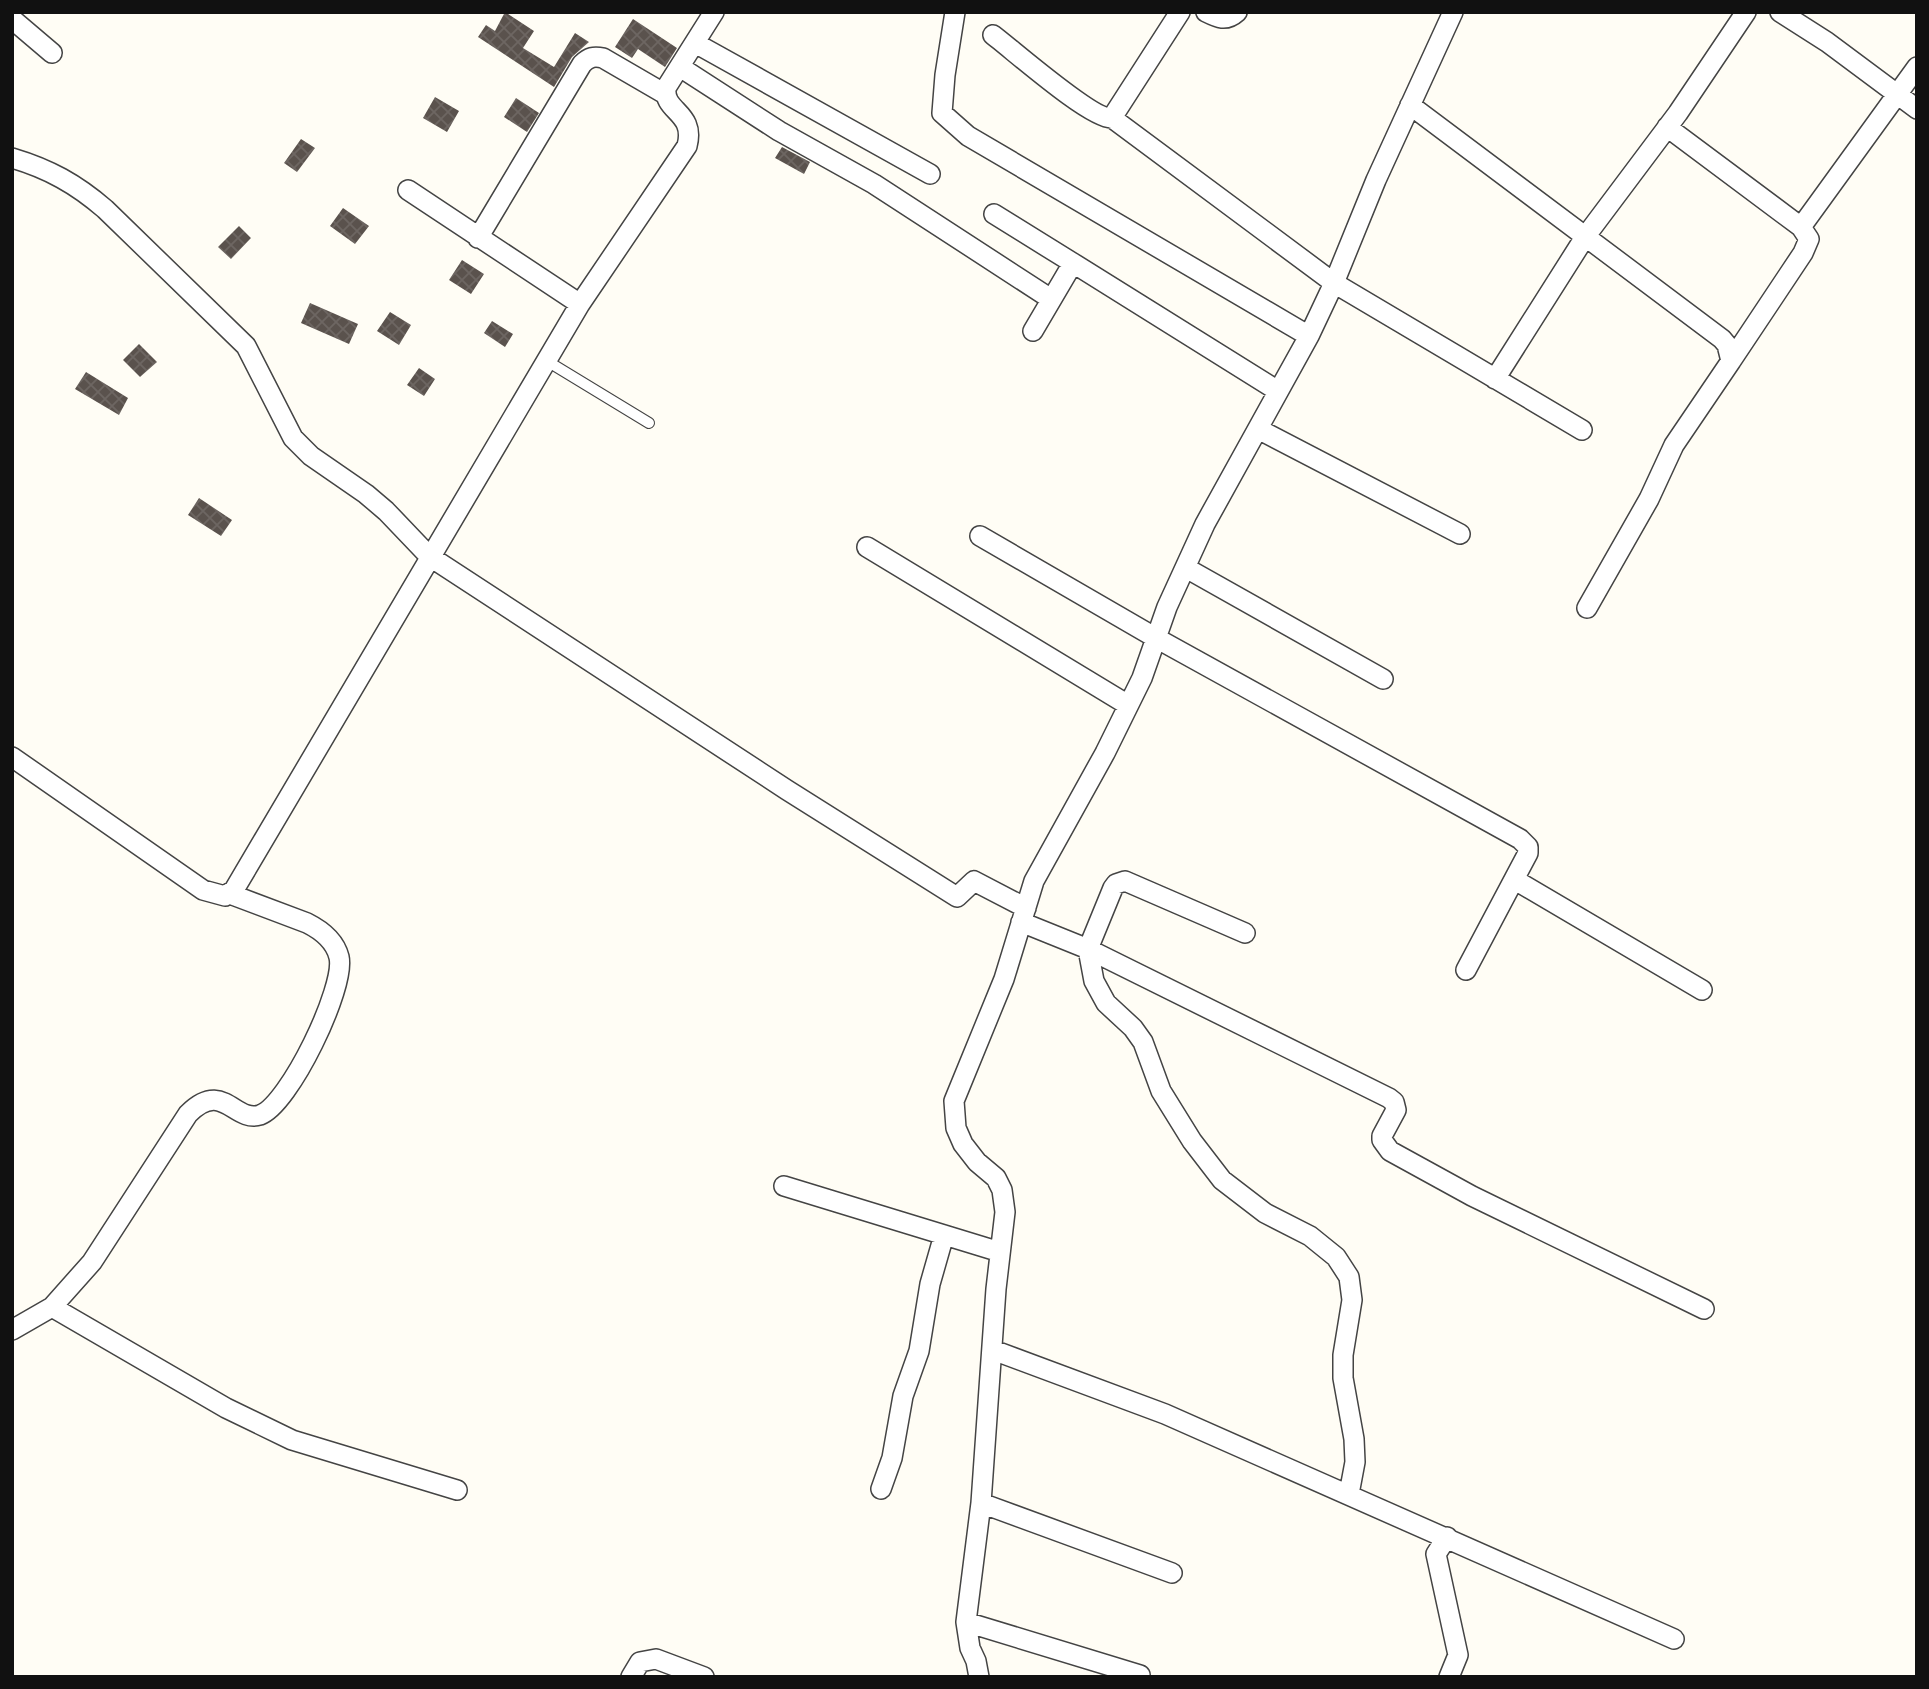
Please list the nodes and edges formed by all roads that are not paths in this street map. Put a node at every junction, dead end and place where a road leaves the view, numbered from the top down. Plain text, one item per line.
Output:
1 (714, 12) edge
2 (955, 12) edge
3 (1180, 12) edge
4 (1206, 12) edge
5 (1237, 12) edge
6 (1453, 12) edge
7 (1746, 12) edge
8 (1780, 12) edge
9 (12, 19) edge
10 (993, 35) dead end
11 (695, 43) junction
12 (52, 53) dead end
13 (680, 67) junction
14 (1917, 67) edge
15 (665, 94) junction
16 (1897, 95) junction
17 (1410, 105) junction
18 (1917, 109) edge
19 (1112, 118) junction
20 (1667, 127) junction
21 (12, 158) edge
22 (930, 174) dead end
23 (408, 190) dead end
24 (994, 214) dead end
25 (1801, 227) junction
26 (1585, 237) junction
27 (478, 238) junction
28 (1073, 263) junction
29 (1334, 283) junction
30 (1051, 299) junction
31 (580, 304) junction
32 (1033, 331) dead end
33 (1309, 336) junction
34 (547, 361) junction
35 (1731, 361) junction
36 (1495, 379) junction
37 (1278, 391) junction
38 (649, 422) dead end
39 (1258, 429) junction
40 (1582, 430) dead end
41 (1460, 534) dead end
42 (979, 536) dead end
43 (867, 547) dead end
44 (429, 556) junction
45 (1186, 568) junction
46 (1587, 608) dead end
47 (1156, 638) junction
48 (1382, 678) dead end
49 (1128, 705) junction
50 (12, 757) edge
51 (1515, 880) junction
52 (230, 894) junction
53 (1024, 915) junction
54 (1245, 933) dead end
55 (1088, 949) junction
56 (1466, 970) dead end
57 (1702, 990) dead end
58 (784, 1186) dead end
59 (944, 1235) junction
60 (1000, 1252) junction
61 (51, 1307) junction
62 (1704, 1309) dead end
63 (12, 1330) edge
64 (993, 1350) junction
65 (880, 1489) dead end
66 (457, 1490) dead end
67 (1349, 1494) junction
68 (981, 1503) junction
69 (1447, 1537) junction
70 (1172, 1573) dead end
71 (966, 1622) junction
72 (1674, 1639) dead end
73 (1140, 1675) edge
74 (631, 1677) edge
75 (704, 1677) edge
76 (979, 1677) edge
77 (1449, 1677) edge

1 - 11 street
2 - 33 street
3 - 19 street
4 - 5 street
6 - 17 street
7 - 20 street
8 - 16 street
9 - 12 street
10 - 19 street
11 - 13 street
11 - 22 street
13 - 15 street
13 - 30 street
14 - 16 street
15 - 27 street
15 - 31 street
16 - 18 street
16 - 25 street
17 - 26 street
17 - 29 street
19 - 29 street
20 - 25 street
20 - 26 street
21 - 44 street
23 - 27 street
24 - 28 street
25 - 35 street
26 - 35 street
26 - 36 street
27 - 31 street
28 - 30 street
28 - 37 street
29 - 33 street
29 - 36 street
30 - 32 street
31 - 34 street
33 - 37 street
34 - 38 lane
34 - 44 street
35 - 46 street
36 - 40 street
37 - 39 street
39 - 41 street
39 - 45 street
42 - 47 street
43 - 49 street
44 - 52 street
44 - 53 street
45 - 47 street
45 - 48 street
47 - 49 street
47 - 51 street
49 - 53 street
50 - 52 street
51 - 56 street
51 - 57 street
52 - 61 street
53 - 55 street
53 - 60 street
54 - 55 street
55 - 62 street
55 - 67 street
58 - 59 street
59 - 60 street
59 - 65 street
60 - 64 street
61 - 63 street
61 - 66 street
64 - 67 street
64 - 68 street
67 - 69 street
68 - 70 street
68 - 71 street
69 - 72 street
69 - 77 street
71 - 73 street
71 - 76 street
74 - 75 street

